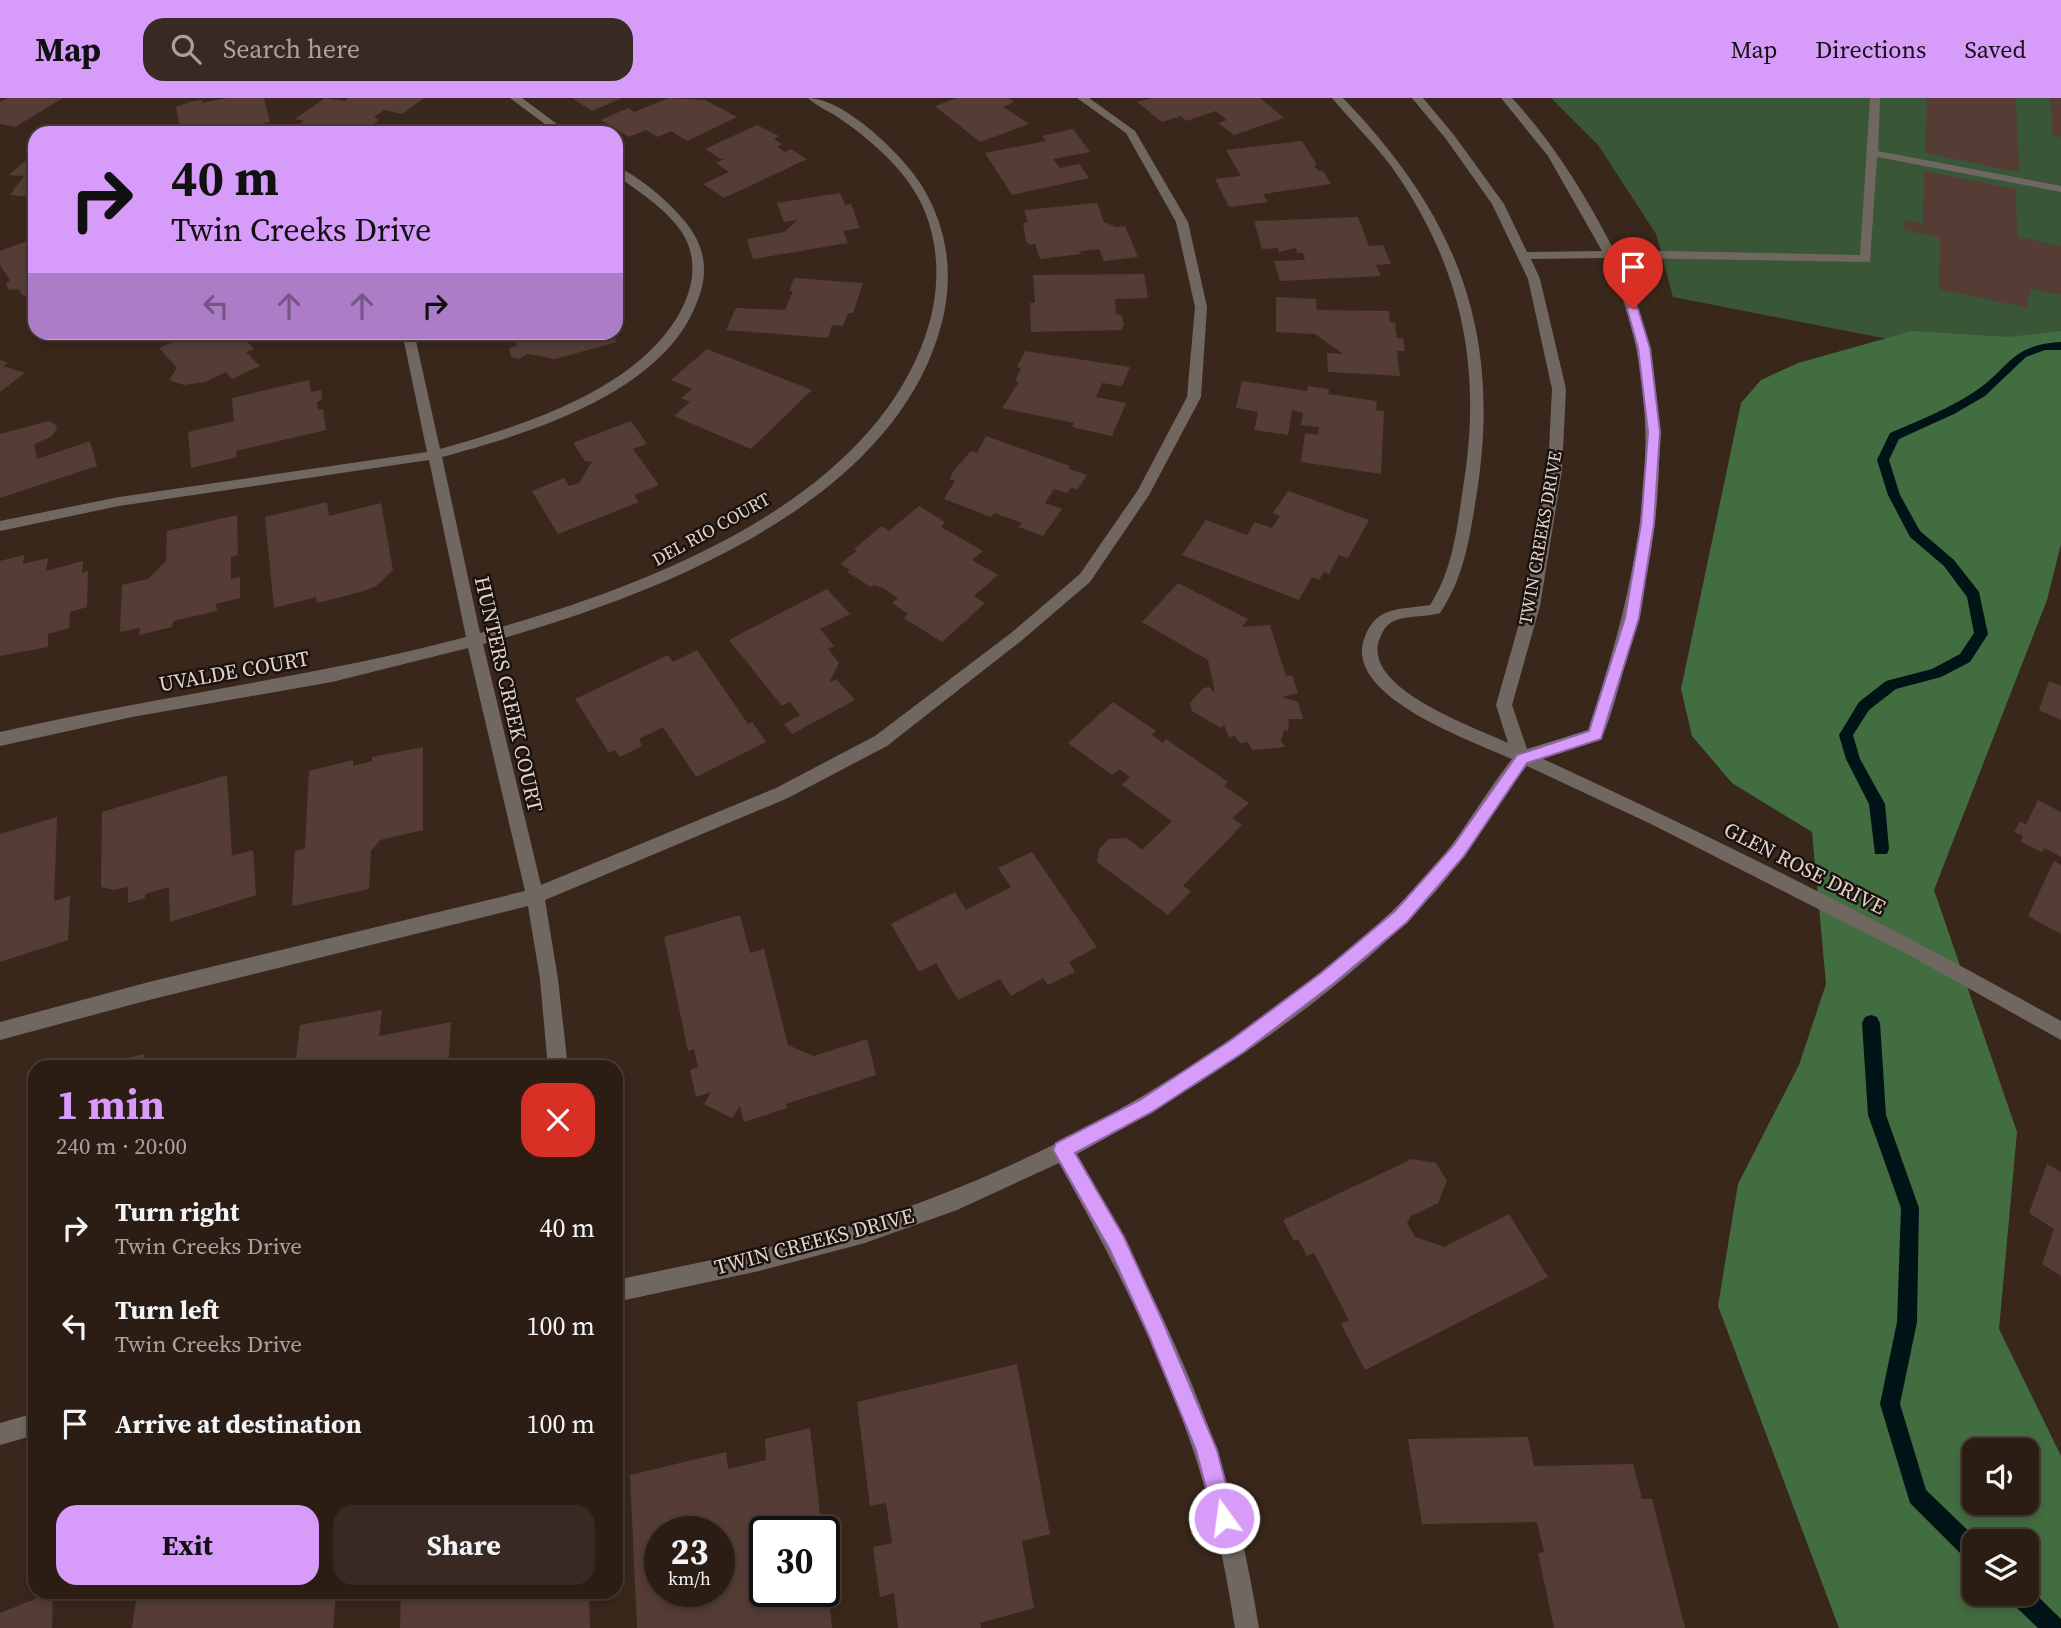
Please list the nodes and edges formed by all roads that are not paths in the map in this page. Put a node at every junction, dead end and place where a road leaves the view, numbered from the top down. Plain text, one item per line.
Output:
1 (515, 98) edge
2 (813, 98) edge
3 (1082, 98) edge
4 (1337, 98) edge
5 (1417, 98) edge
6 (1506, 98) edge
7 (1875, 98) edge
8 (554, 126) edge
9 (1872, 153) junction
10 (623, 175) edge
11 (2061, 190) edge
12 (1611, 254) junction
13 (1522, 256) junction
14 (410, 340) edge
15 (434, 455) junction
16 (0, 526) edge
17 (474, 640) junction
18 (0, 739) edge
19 (1522, 759) junction
20 (535, 896) junction
21 (0, 1031) edge
22 (2061, 1031) edge
23 (557, 1060) edge
24 (1063, 1150) junction
25 (623, 1289) edge
26 (28, 1426) edge
27 (0, 1434) edge
28 (1247, 1628) edge

1 - 8 street
2 - 17 street, DEL RIO COURT
3 - 20 street
4 - 19 street, GLEN ROSE DRIVE
5 - 13 street, TWIN CREEKS DRIVE
6 - 12 street
7 - 9 street
9 - 11 street
9 - 12 street
10 - 15 street
12 - 13 street
12 - 19 street
13 - 19 street, TWIN CREEKS DRIVE
14 - 15 street, HUNTERS CREEK COURT
15 - 16 street
15 - 17 street, HUNTERS CREEK COURT
17 - 18 street, UVALDE COURT
17 - 20 street, HUNTERS CREEK COURT
19 - 22 street, GLEN ROSE DRIVE
19 - 24 street, TWIN CREEKS DRIVE
20 - 21 street
20 - 23 street, HUNTERS CREEK COURT
24 - 25 street, TWIN CREEKS DRIVE
24 - 28 street
26 - 27 street

